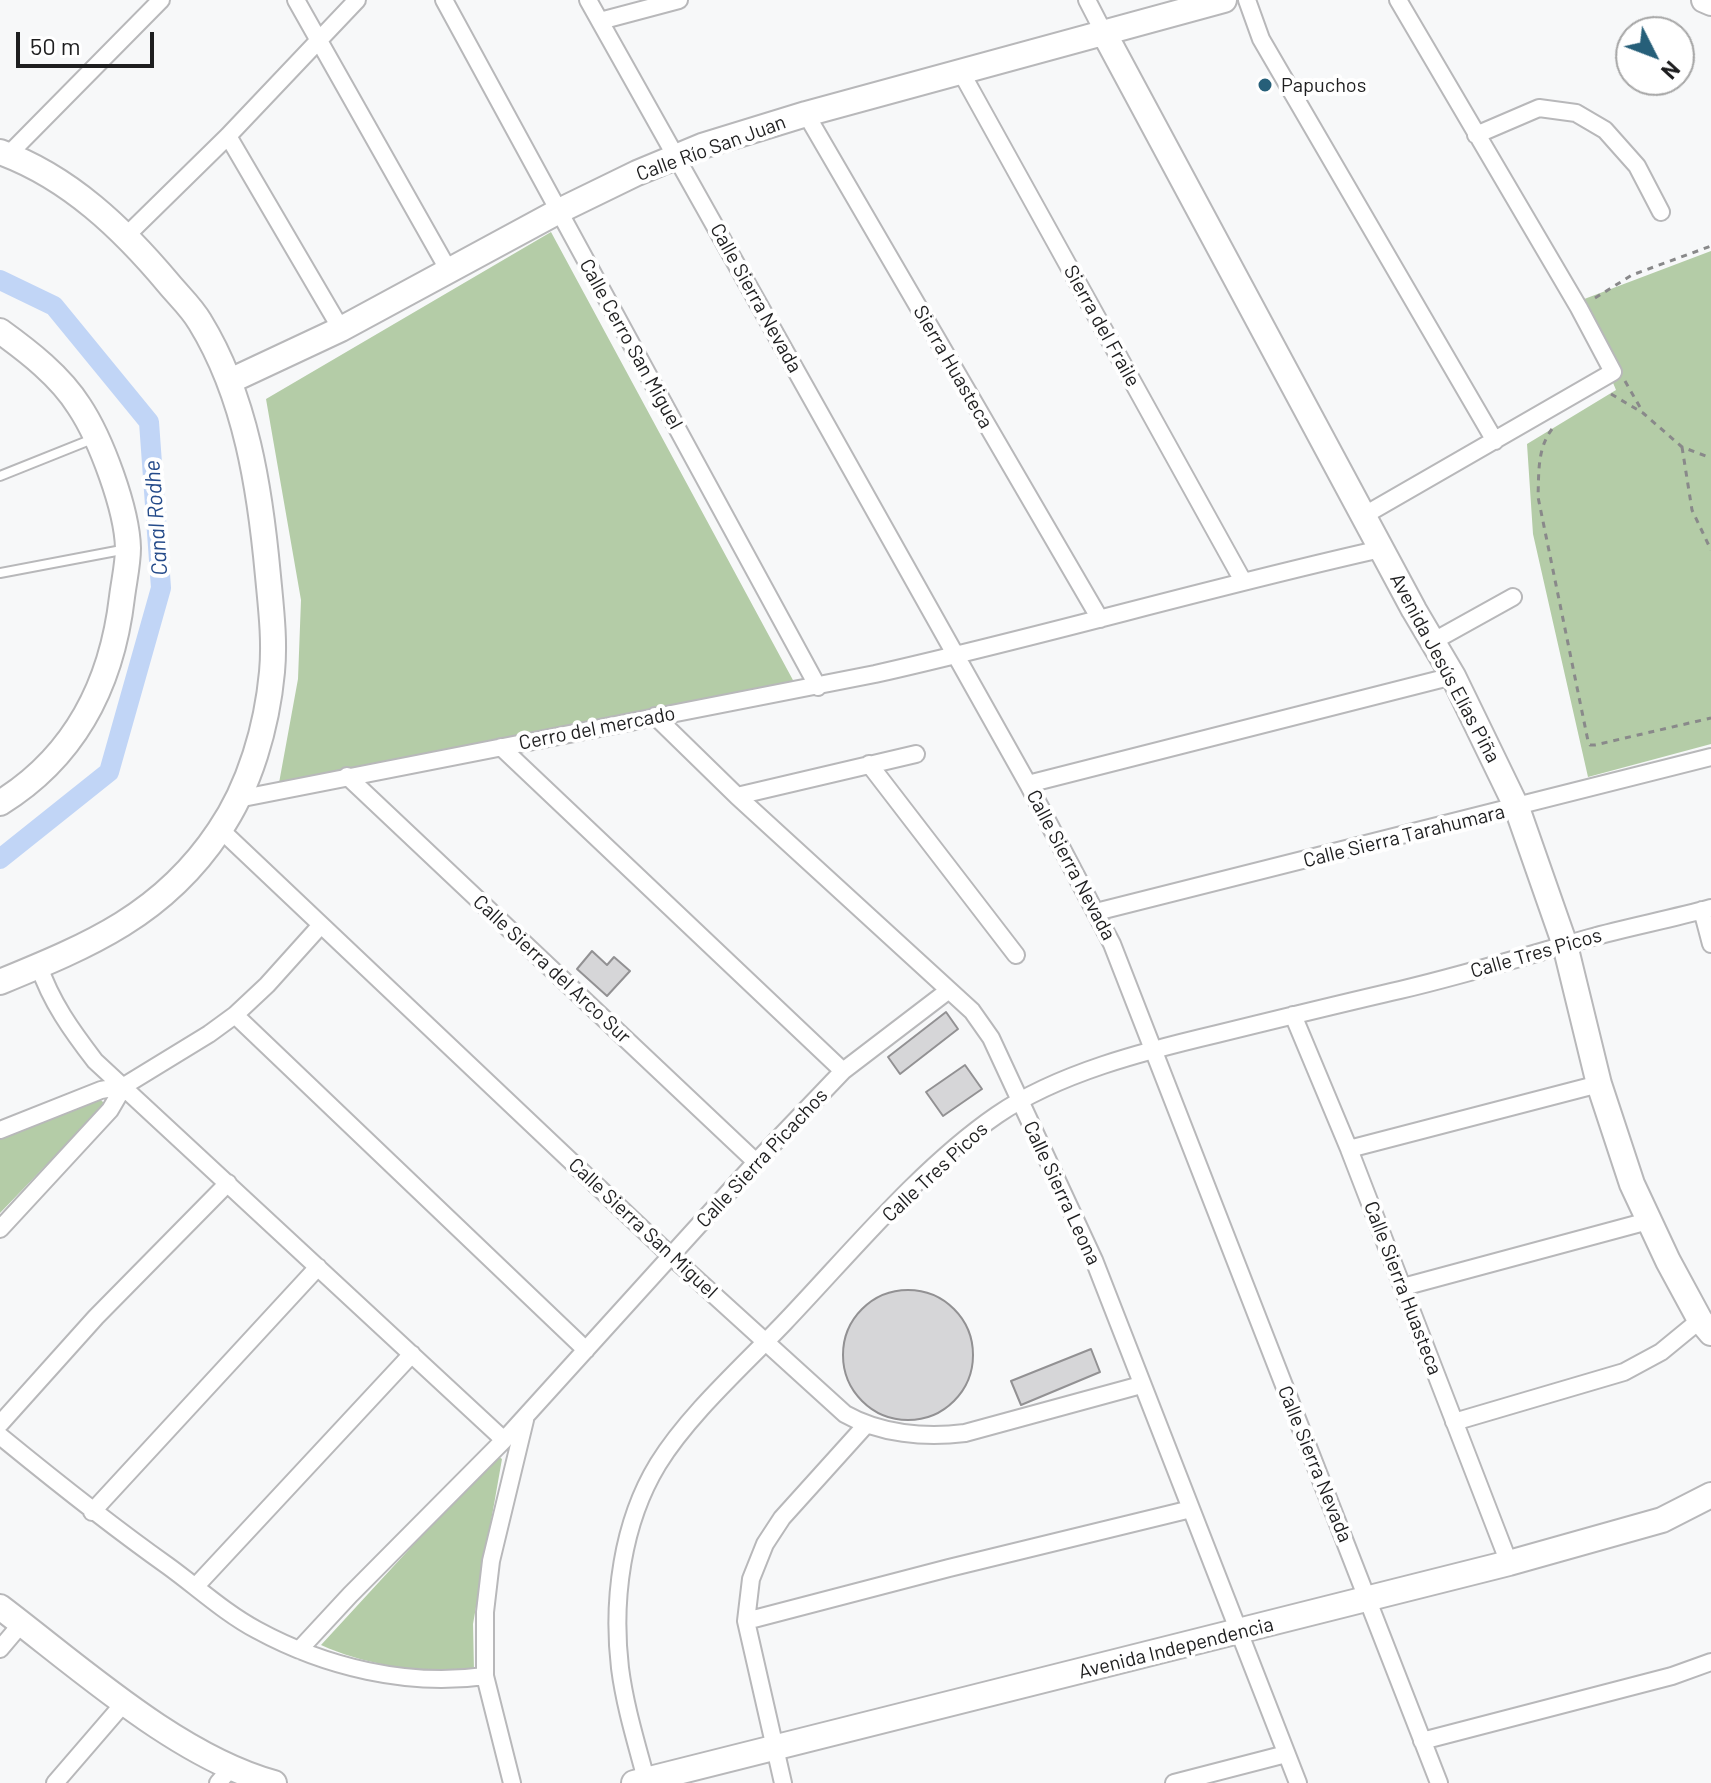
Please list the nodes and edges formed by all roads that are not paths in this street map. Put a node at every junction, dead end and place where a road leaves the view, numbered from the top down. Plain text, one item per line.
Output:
1 (161, 0) edge
2 (296, 0) edge
3 (357, 0) edge
4 (444, 0) edge
5 (588, 0) edge
6 (679, 0) edge
7 (1087, 0) edge
8 (1223, 0) edge
9 (1247, 0) edge
10 (1398, 0) edge
11 (1704, 0) edge
12 (1711, 3) edge
13 (600, 21) junction
14 (1104, 33) junction
15 (318, 40) junction
16 (961, 72) junction
17 (806, 114) junction
18 (1476, 135) junction
19 (228, 136) junction
20 (4, 153) edge
21 (677, 157) junction
22 (559, 211) junction
23 (1661, 212) dead end
24 (126, 236) junction
25 (449, 271) junction
26 (341, 329) junction
27 (0, 331) edge
28 (230, 381) junction
29 (96, 438) junction
30 (1495, 441) junction
31 (0, 476) edge
32 (1363, 516) junction
33 (128, 549) junction
34 (1381, 549) junction
35 (0, 573) edge
36 (1243, 581) junction
37 (1513, 597) dead end
38 (1100, 619) junction
39 (1432, 642) junction
40 (956, 656) junction
41 (1453, 676) junction
42 (818, 687) junction
43 (655, 716) junction
44 (501, 747) junction
45 (916, 754) dead end
46 (1711, 757) edge
47 (869, 764) junction
48 (347, 776) junction
49 (1028, 784) junction
50 (737, 796) junction
51 (238, 799) junction
52 (0, 803) edge
53 (1517, 808) junction
54 (221, 830) junction
55 (1707, 909) edge
56 (1096, 912) junction
57 (321, 925) junction
58 (1711, 944) edge
59 (1565, 945) junction
60 (1016, 955) dead end
61 (39, 966) junction
62 (0, 982) edge
63 (949, 990) junction
64 (235, 1015) junction
65 (1293, 1015) junction
66 (1152, 1050) junction
67 (843, 1071) junction
68 (1599, 1084) junction
69 (124, 1086) junction
70 (1020, 1102) junction
71 (0, 1130) edge
72 (1349, 1149) junction
73 (756, 1162) junction
74 (228, 1183) junction
75 (1648, 1221) junction
76 (0, 1229) edge
77 (671, 1256) junction
78 (318, 1267) junction
79 (1403, 1287) junction
80 (1706, 1326) edge
81 (766, 1342) junction
82 (586, 1350) junction
83 (412, 1354) junction
84 (1141, 1385) junction
85 (526, 1416) junction
86 (1454, 1422) junction
87 (0, 1424) edge
88 (865, 1426) junction
89 (0, 1436) edge
90 (504, 1440) junction
91 (1711, 1495) edge
92 (1191, 1509) junction
93 (92, 1512) junction
94 (1509, 1563) junction
95 (196, 1586) junction
96 (1369, 1599) junction
97 (0, 1607) edge
98 (746, 1621) junction
99 (22, 1623) junction
100 (1240, 1633) junction
101 (0, 1649) edge
102 (299, 1650) junction
103 (1711, 1662) edge
104 (485, 1676) junction
105 (124, 1703) junction
106 (1422, 1741) junction
107 (774, 1749) junction
108 (1286, 1754) junction
109 (224, 1776) edge
110 (642, 1782) edge
111 (55, 1783) edge
112 (274, 1783) edge
113 (512, 1783) edge
114 (783, 1783) edge
115 (1174, 1783) edge
116 (1298, 1783) edge
117 (1439, 1783) edge

1 - 20 street
2 - 15 street
3 - 15 street
4 - 22 street, Calle Cerro San Miguel
5 - 13 street, Calle Sierra Nevada
6 - 13 street
7 - 14 street
8 - 14 street, Calle Río San Juan
9 - 30 street
10 - 18 street
11 - 12 street
13 - 21 street, Calle Sierra Nevada
14 - 16 street, Calle Río San Juan
14 - 32 street, Avenida Jesús Elías Piña
15 - 19 street
15 - 25 street
16 - 17 street, Calle Río San Juan
16 - 36 street, Sierra del Fraile
17 - 21 street, Calle Río San Juan
17 - 38 street, Sierra Huasteca
18 - 23 street
18 - 30 street
19 - 24 street
19 - 26 street
20 - 24 street
21 - 22 street, Calle Río San Juan
21 - 40 street, Calle Sierra Nevada
22 - 25 street, Calle Río San Juan
22 - 42 street, Calle Cerro San Miguel
24 - 28 street
25 - 26 street, Calle Río San Juan
26 - 28 street, Calle Río San Juan
27 - 29 street
28 - 51 street
29 - 31 lane
29 - 33 street
30 - 32 street
32 - 34 street, Avenida Jesús Elías Piña
33 - 35 lane
33 - 52 street
34 - 36 street, Cerro del mercado
34 - 39 street, Avenida Jesús Elías Piña
36 - 38 street, Cerro del mercado
37 - 39 street
38 - 40 street, Cerro del mercado
39 - 41 street, Avenida Jesús Elías Piña
40 - 42 street, Cerro del mercado
40 - 49 street, Calle Sierra Nevada
41 - 49 street
41 - 53 street, Avenida Jesús Elías Piña
42 - 43 street, Cerro del mercado
43 - 44 street, Cerro del mercado
43 - 50 street, Calle Sierra Leona
44 - 48 street, Cerro del mercado
44 - 67 street
45 - 47 street
46 - 53 street, Calle Sierra Tarahumara
47 - 50 street
47 - 60 street
48 - 51 street, Cerro del mercado
48 - 73 street, Calle Sierra del Arco Sur
49 - 56 street, Calle Sierra Nevada
50 - 63 street, Calle Sierra Leona
51 - 54 street
53 - 56 street, Calle Sierra Tarahumara
53 - 59 street, Avenida Jesús Elías Piña
54 - 57 street, Calle Sierra San Miguel
54 - 61 street
55 - 58 street
55 - 59 street, Calle Tres Picos
56 - 66 street, Calle Sierra Nevada
57 - 64 street
57 - 77 street, Calle Sierra San Miguel
59 - 65 street, Calle Tres Picos
59 - 68 street, Avenida Jesús Elías Piña
61 - 62 street
61 - 69 street
63 - 67 street, Calle Sierra Picachos
63 - 70 street, Calle Sierra Leona
64 - 69 street
64 - 82 street
65 - 66 street, Calle Tres Picos
65 - 72 street, Calle Sierra Huasteca
66 - 70 street, Calle Tres Picos
66 - 96 street, Calle Sierra Nevada
67 - 73 street, Calle Sierra Picachos
68 - 72 street
68 - 75 street, Avenida Jesús Elías Piña
69 - 71 street
69 - 74 street
69 - 76 street
70 - 81 street, Calle Tres Picos
70 - 84 street, Calle Sierra Leona
72 - 79 street, Calle Sierra Huasteca
73 - 77 street, Calle Sierra Picachos
74 - 78 street
74 - 87 street
75 - 79 street
75 - 80 street, Avenida Jesús Elías Piña
77 - 81 street, Calle Sierra San Miguel
77 - 82 street, Calle Sierra Picachos
78 - 83 street
78 - 93 street
79 - 86 street, Calle Sierra Huasteca
80 - 86 street
81 - 88 street, Calle Sierra San Miguel
81 - 110 street, Calle Tres Picos
82 - 85 street, Calle Sierra Picachos
83 - 90 street
83 - 95 street
84 - 88 street, Calle Sierra San Miguel
84 - 92 street, Calle Sierra Leona
85 - 90 street, Calle Sierra Picachos
85 - 104 street, Calle Sierra Picachos
86 - 94 street, Calle Sierra Huasteca
88 - 98 street
89 - 93 street
90 - 102 street, Calle Sierra Picachos
91 - 94 street, Avenida Independencia
92 - 98 street
92 - 100 street, Calle Sierra Leona
93 - 95 street
94 - 96 street, Avenida Independencia
95 - 102 street
96 - 100 street, Avenida Independencia
96 - 106 street, Calle Sierra Nevada
97 - 99 street
98 - 107 street
99 - 101 street
99 - 105 street
100 - 107 street, Avenida Independencia
100 - 108 street, Calle Sierra Leona
102 - 104 street
103 - 106 street
104 - 113 street, Calle Sierra Picachos
105 - 109 street
105 - 111 street
106 - 117 street, Calle Sierra Nevada
107 - 110 street, Avenida Independencia
107 - 114 street
108 - 115 street
108 - 116 street, Calle Sierra Leona
109 - 112 street

